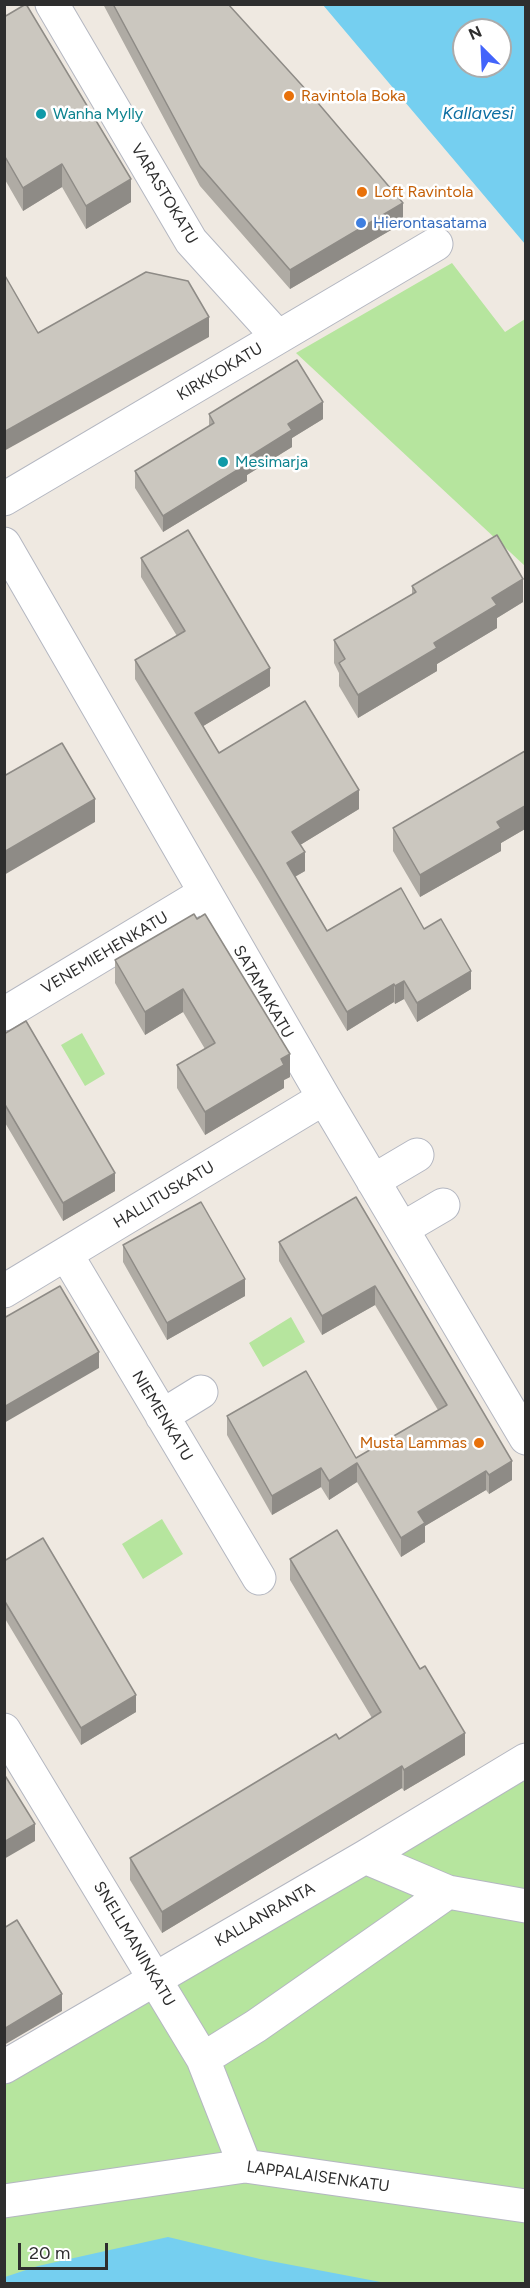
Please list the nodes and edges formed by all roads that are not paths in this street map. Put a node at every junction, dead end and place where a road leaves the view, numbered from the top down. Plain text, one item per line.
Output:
1 (52, 4) edge
2 (436, 244) dead end
3 (278, 338) junction
4 (4, 499) edge
5 (4, 544) edge
6 (205, 892) junction
7 (4, 1014) edge
8 (324, 1098) junction
9 (417, 1155) dead end
10 (373, 1181) junction
11 (443, 1205) dead end
12 (402, 1229) junction
13 (66, 1254) junction
14 (4, 1291) edge
15 (201, 1392) dead end
16 (162, 1416) junction
17 (525, 1438) edge
18 (259, 1578) dead end
19 (4, 1730) edge
20 (525, 1760) edge
21 (365, 1857) junction
22 (448, 1892) junction
23 (525, 1906) edge
24 (155, 1978) junction
25 (203, 2059) junction
26 (4, 2067) edge
27 (245, 2166) junction
28 (4, 2201) edge
29 (525, 2206) edge

1 - 3 street, VARASTOKATU
2 - 3 street, KIRKKOKATU
3 - 4 street, KIRKKOKATU
5 - 6 street, SATAMAKATU
6 - 7 street, VENEMIEHENKATU
6 - 8 street, SATAMAKATU
8 - 10 street, SATAMAKATU
8 - 13 street, HALLITUSKATU
9 - 10 street
10 - 12 street, SATAMAKATU
11 - 12 street
12 - 17 street, SATAMAKATU
13 - 14 street, HALLITUSKATU
13 - 16 street, NIEMENKATU
15 - 16 street
16 - 18 street, NIEMENKATU
19 - 24 street, SNELLMANINKATU
20 - 21 street, KALLANRANTA
21 - 22 street
21 - 24 street, KALLANRANTA
22 - 23 street
22 - 25 street
24 - 25 street, SNELLMANINKATU
24 - 26 street, KALLANRANTA
25 - 27 street, SNELLMANINKATU
27 - 28 street, LAPPALAISENKATU
27 - 29 street, LAPPALAISENKATU

